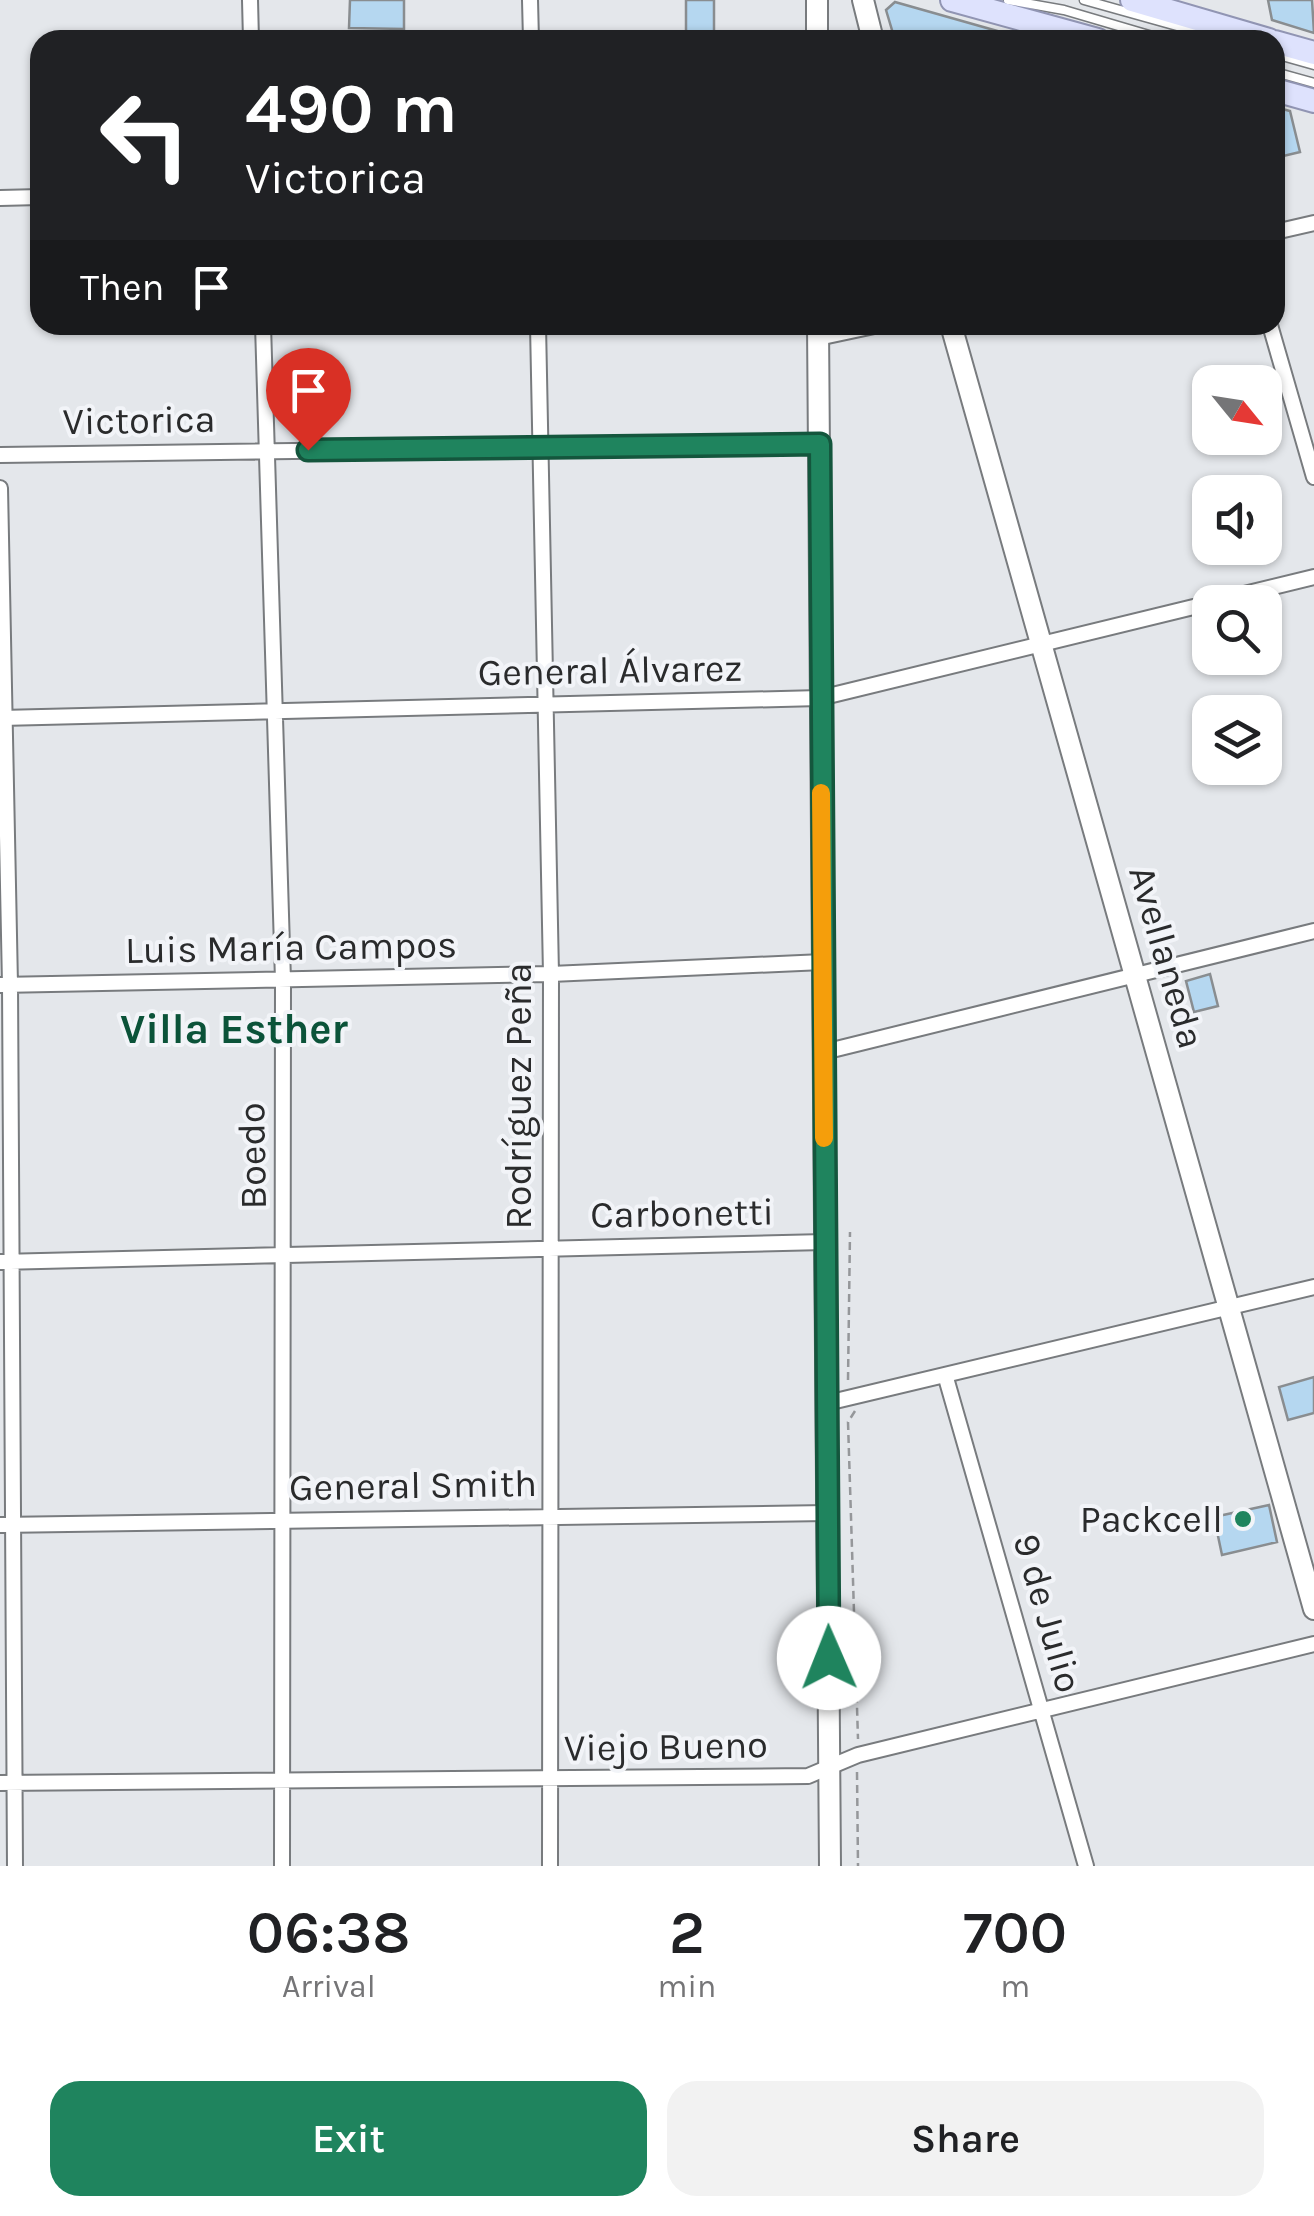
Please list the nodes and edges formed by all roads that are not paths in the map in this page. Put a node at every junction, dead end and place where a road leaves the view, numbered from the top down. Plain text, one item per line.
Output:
1 (250, 0) edge
2 (530, 0) edge
3 (817, 0) edge
4 (862, 0) edge
5 (952, 0) edge
6 (1008, 0) edge
7 (1084, 0) edge
8 (1132, 0) edge
9 (1188, 8) edge
10 (252, 30) edge
11 (531, 30) edge
12 (817, 30) edge
13 (870, 30) edge
14 (1062, 30) edge
15 (1131, 30) edge
16 (1191, 30) edge
17 (1243, 30) edge
18 (1285, 45) edge
19 (1285, 48) edge
20 (1314, 53) edge
21 (1285, 56) edge
22 (1314, 63) edge
23 (1285, 75) edge
24 (1314, 83) edge
25 (1285, 93) edge
26 (1314, 100) edge
27 (30, 197) edge
28 (0, 198) edge
29 (1314, 222) edge
30 (1285, 229) edge
31 (264, 335) edge
32 (538, 335) edge
33 (818, 335) edge
34 (954, 335) edge
35 (1273, 335) edge
36 (820, 444) junction
37 (540, 445) junction
38 (269, 451) junction
39 (0, 455) edge
40 (1314, 478) edge
41 (0, 488) edge
42 (1314, 577) edge
43 (1282, 585) edge
44 (1192, 607) edge
45 (1041, 644) junction
46 (820, 698) junction
47 (546, 704) junction
48 (277, 708) junction
49 (4, 718) edge
50 (1314, 930) edge
51 (823, 962) junction
52 (551, 974) junction
53 (1136, 974) junction
54 (283, 980) junction
55 (5, 985) edge
56 (824, 1052) junction
57 (825, 1242) junction
58 (552, 1248) junction
59 (286, 1253) junction
60 (5, 1262) edge
61 (1314, 1287) edge
62 (1230, 1308) junction
63 (946, 1378) junction
64 (828, 1403) junction
65 (828, 1513) junction
66 (551, 1515) junction
67 (281, 1520) junction
68 (6, 1524) edge
69 (1314, 1609) edge
70 (1314, 1644) edge
71 (1042, 1710) junction
72 (830, 1767) junction
73 (551, 1780) junction
74 (282, 1782) junction
75 (7, 1783) edge
76 (16, 1866) edge
77 (282, 1866) edge
78 (550, 1866) edge
79 (830, 1866) edge
80 (1086, 1866) edge

1 - 10 street
2 - 11 street
3 - 12 main road
4 - 13 main road
5 - 14 main road
6 - 15 lane
7 - 16 lane
8 - 9 main road
9 - 17 main road
18 - 20 main road
19 - 22 lane
21 - 22 lane
23 - 24 lane
25 - 26 main road
27 - 28 street
29 - 30 street
31 - 38 street, Boedo
32 - 37 street, Rodríguez Peña
33 - 36 main road
34 - 45 main road, Avellaneda
35 - 40 street
36 - 37 street, Victorica
36 - 46 main road
37 - 38 street, Victorica
37 - 47 street, Rodríguez Peña
38 - 39 street, Victorica
38 - 48 street, Boedo
41 - 49 street
42 - 43 street, General Álvarez
44 - 45 street, General Álvarez
45 - 46 street, General Álvarez
45 - 53 main road, Avellaneda
46 - 47 street, General Álvarez
46 - 51 main road
47 - 48 street, General Álvarez
47 - 52 street, Rodríguez Peña
48 - 49 street, General Álvarez
48 - 54 street, Boedo
49 - 55 street
50 - 53 street
51 - 52 street, Luis María Campos
51 - 56 main road
52 - 54 street, Luis María Campos
52 - 58 street, Rodríguez Peña
53 - 56 street
53 - 62 main road, Avellaneda
54 - 55 street, Luis María Campos
54 - 59 street, Boedo
55 - 60 street
56 - 57 main road
57 - 58 street, Carbonetti
57 - 64 main road
58 - 59 street, Carbonetti
58 - 66 street, Rodríguez Peña
59 - 60 street, Carbonetti
59 - 67 street, Boedo
60 - 68 street
61 - 62 street
62 - 63 street
62 - 69 main road, Avellaneda
63 - 64 street
63 - 71 street, 9 de Julio
64 - 65 main road
65 - 66 street, General Smith
65 - 72 main road
66 - 67 street, General Smith
66 - 73 street, Rodríguez Peña
67 - 68 street, General Smith
67 - 74 street, Boedo
68 - 75 street
70 - 71 street, Viejo Bueno
71 - 72 street, Viejo Bueno
71 - 80 street, 9 de Julio
72 - 73 street, Viejo Bueno
72 - 79 main road
73 - 74 street, Viejo Bueno
73 - 78 street, Rodríguez Peña
74 - 75 street, Viejo Bueno
74 - 77 street, Boedo
75 - 76 street

